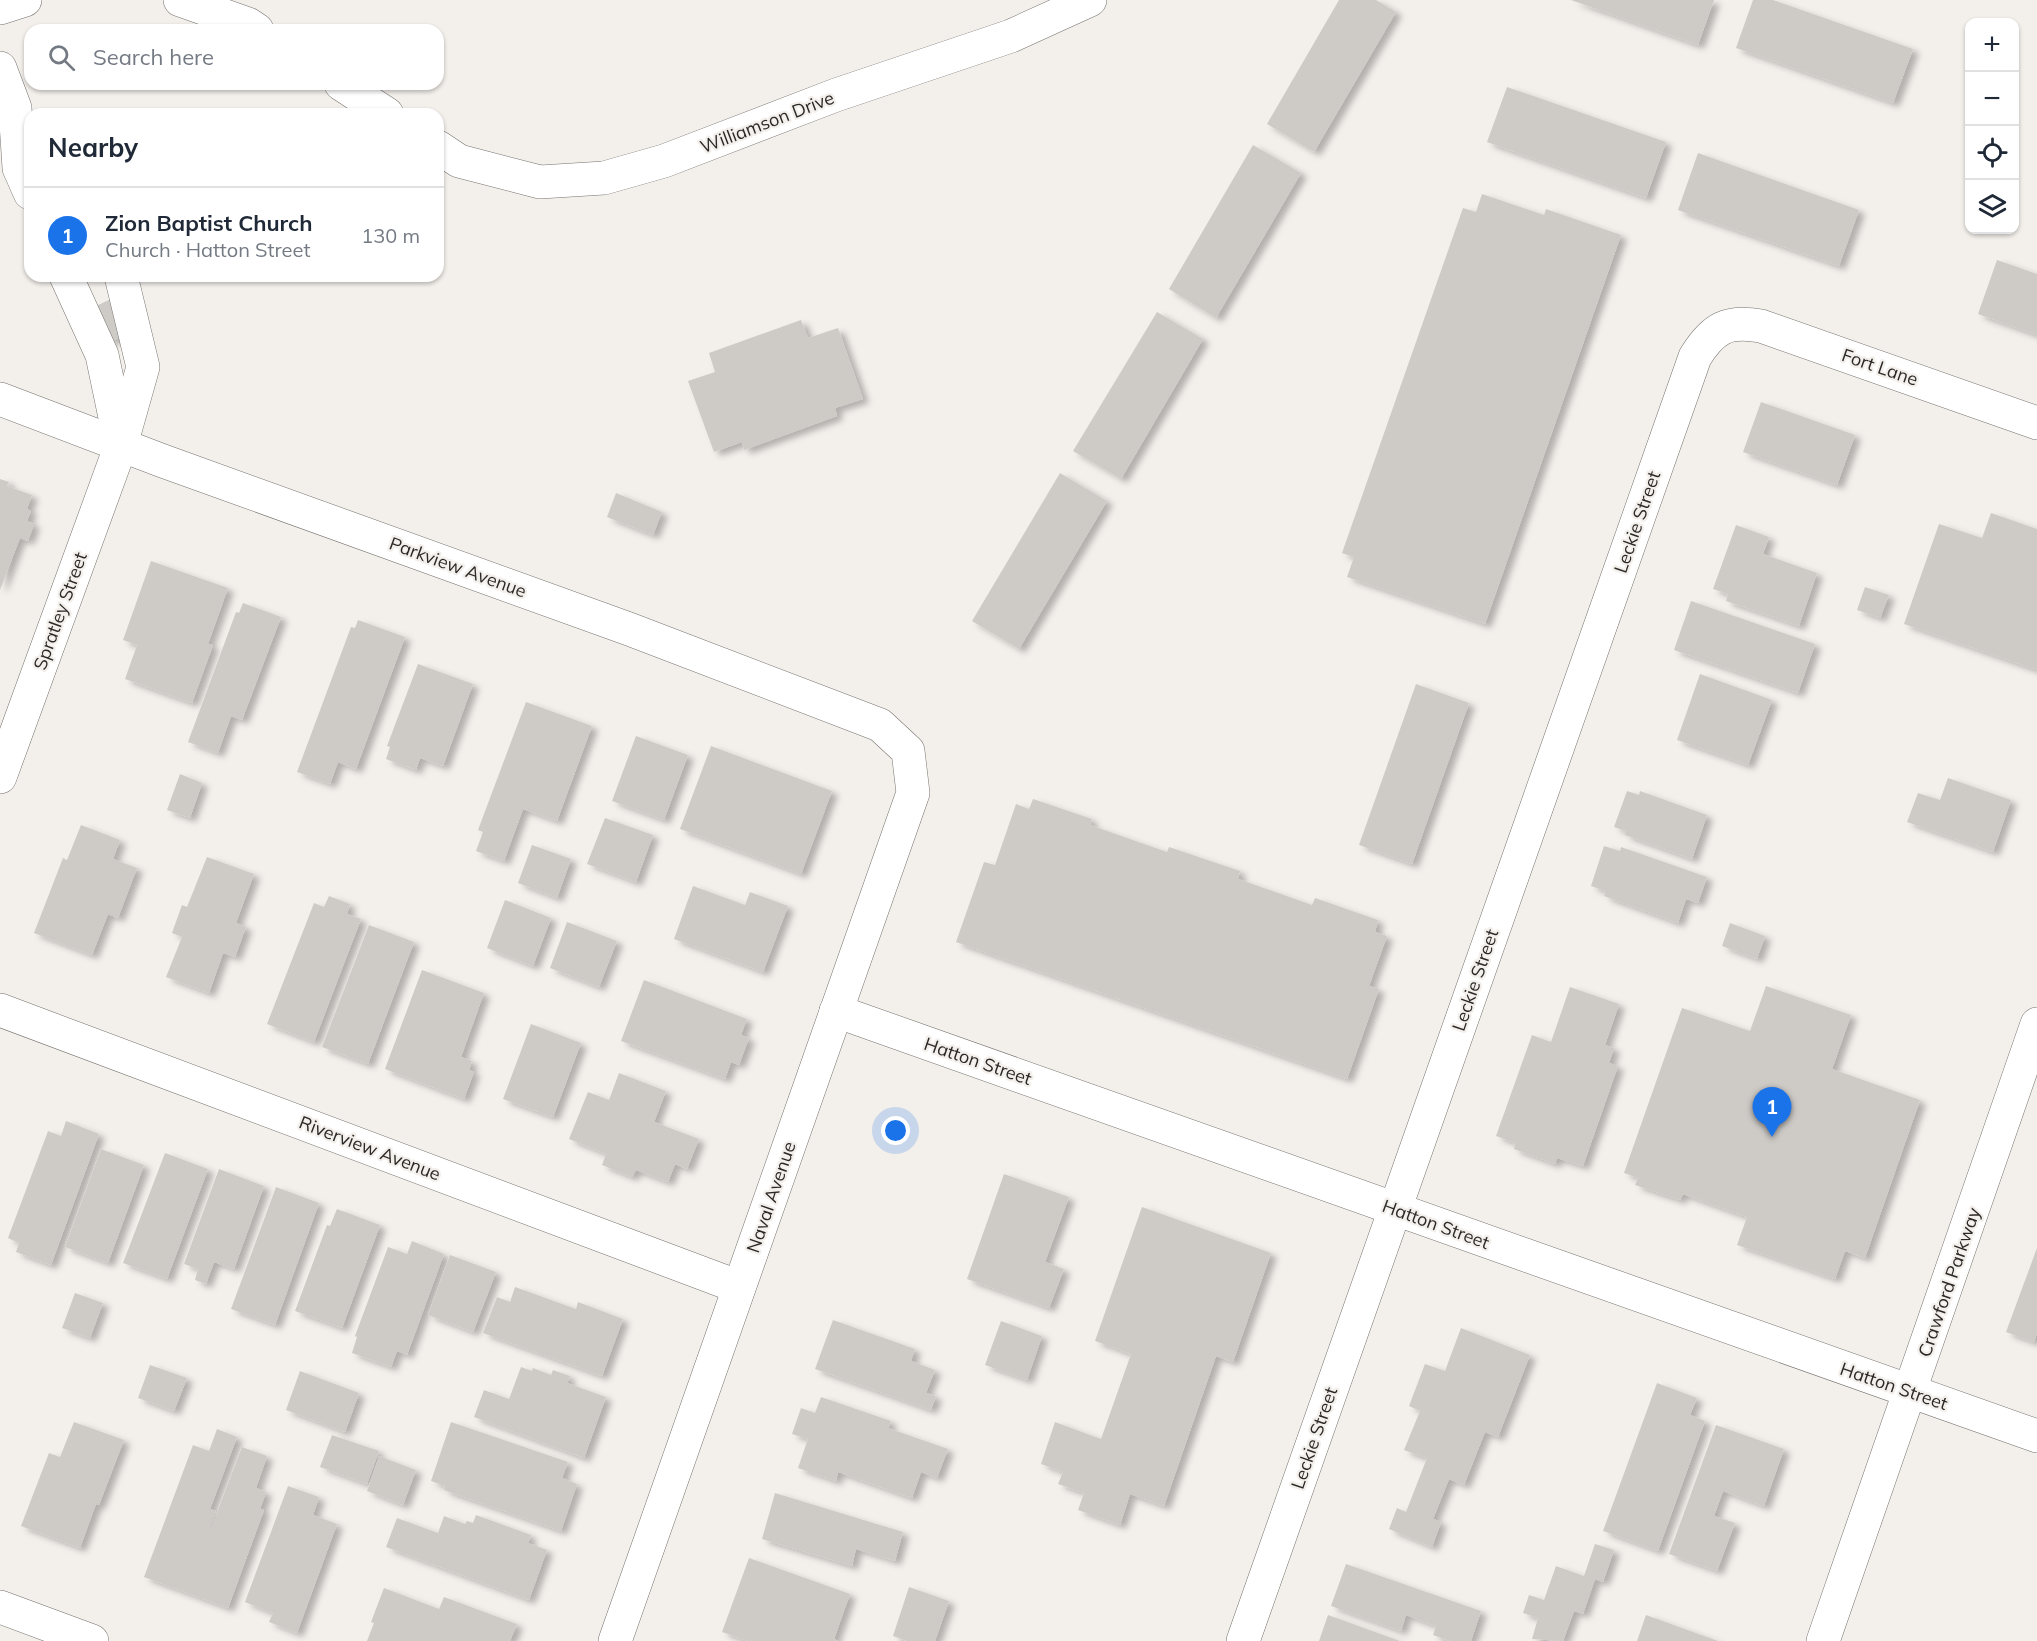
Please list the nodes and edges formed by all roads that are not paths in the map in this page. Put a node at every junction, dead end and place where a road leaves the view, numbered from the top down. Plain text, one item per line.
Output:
1 (25, 0) edge
2 (180, 0) edge
3 (1090, 0) edge
4 (0, 8) edge
5 (248, 24) edge
6 (0, 68) edge
7 (349, 90) edge
8 (378, 108) edge
9 (23, 112) edge
10 (444, 151) edge
11 (24, 180) edge
12 (69, 282) edge
13 (122, 282) edge
14 (1722, 328) joint
15 (0, 399) edge
16 (2037, 423) edge
17 (121, 445) junction
18 (908, 751) joint
19 (0, 777) edge
20 (0, 1010) edge
21 (836, 1011) junction
22 (2037, 1024) edge
23 (1395, 1210) junction
24 (739, 1287) junction
25 (1911, 1392) junction
26 (2037, 1436) edge
27 (0, 1607) edge
28 (92, 1641) edge
29 (615, 1641) edge
30 (1243, 1641) edge
31 (1823, 1641) edge

1 - 4 street
2 - 5 street
3 - 10 street, Williamson Drive
6 - 9 street
7 - 8 street
9 - 11 street
12 - 17 street
13 - 17 street, Spratley Street
14 - 16 street, Fort Lane
14 - 23 street, Leckie Street
15 - 17 street, Parkview Avenue
17 - 18 street, Parkview Avenue
17 - 19 street, Spratley Street
18 - 21 street, Naval Avenue
20 - 24 street, Riverview Avenue
21 - 23 street, Hatton Street
21 - 24 street, Naval Avenue
22 - 25 street, Crawford Parkway
23 - 25 street, Hatton Street
23 - 30 street, Leckie Street
24 - 29 street, Naval Avenue
25 - 26 street, Hatton Street
25 - 31 street, Crawford Parkway
27 - 28 street

